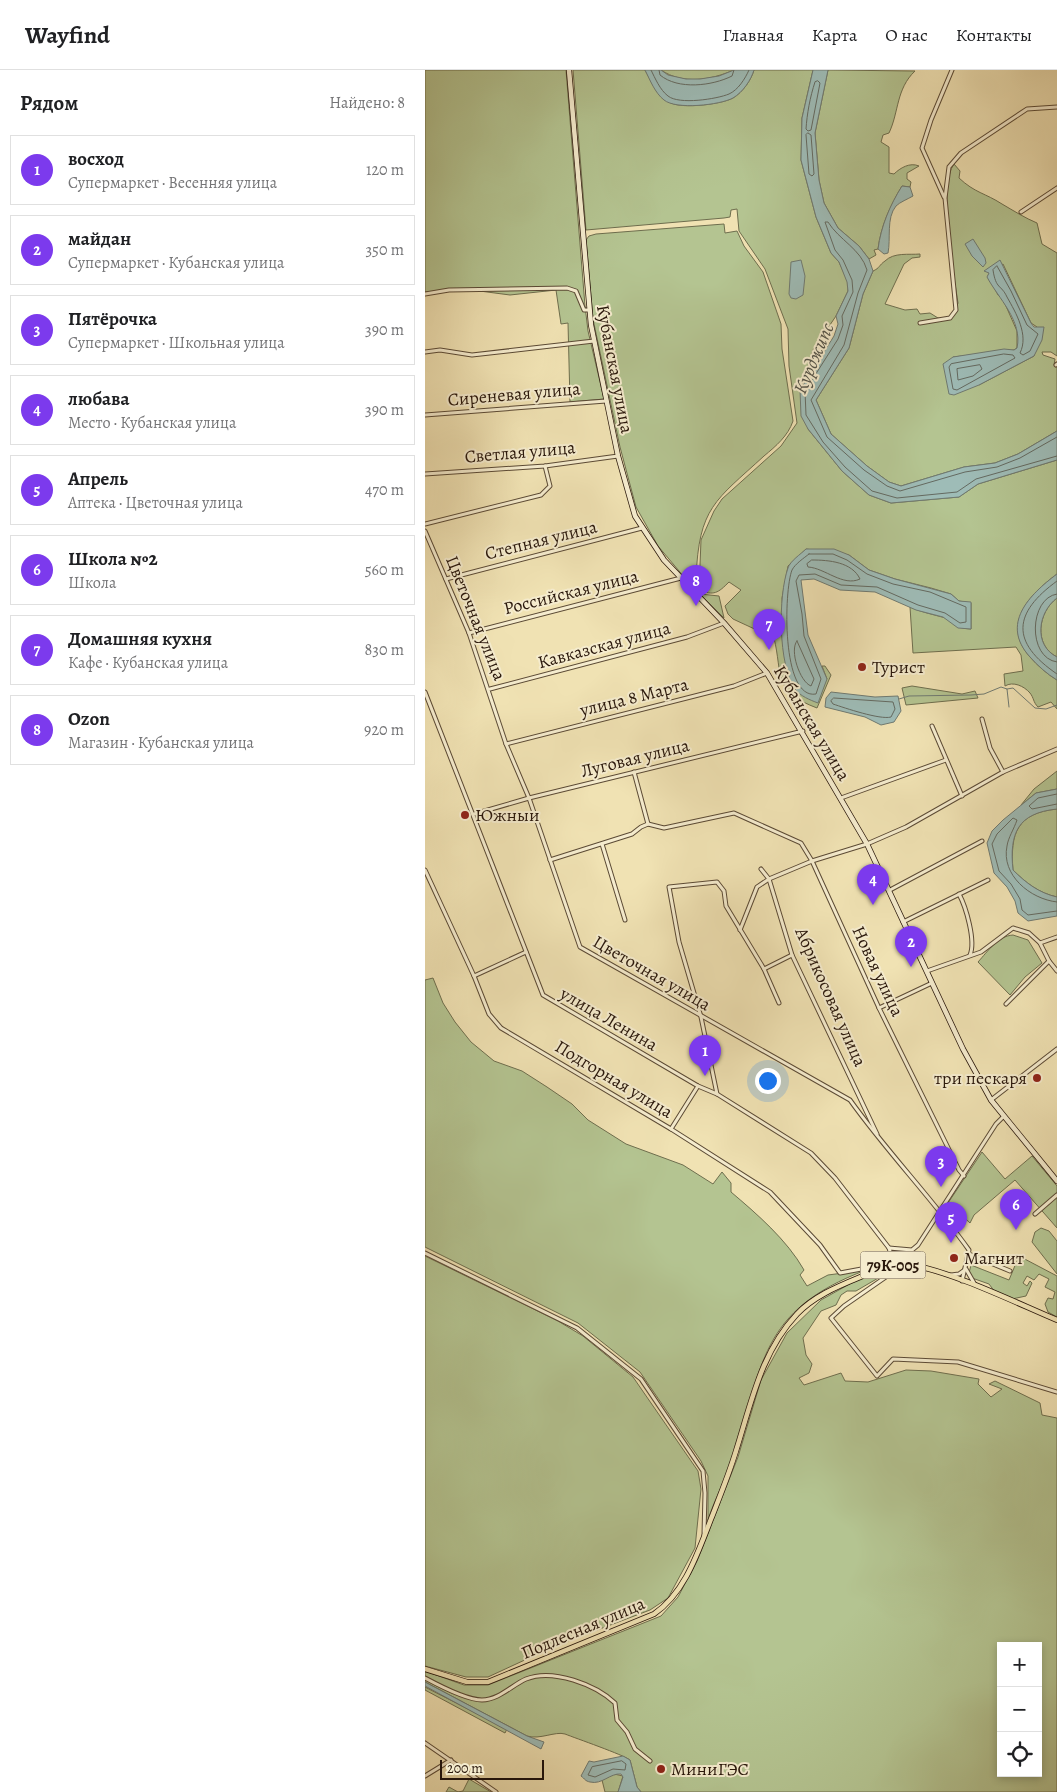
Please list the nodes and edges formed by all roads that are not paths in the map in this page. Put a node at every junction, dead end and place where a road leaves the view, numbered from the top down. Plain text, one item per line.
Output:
1 (569, 70) edge
2 (952, 70) edge
3 (1057, 107) edge
4 (1057, 188) edge
5 (945, 198) junction
6 (1021, 212) dead end
7 (425, 294) edge
8 (589, 310) junction
9 (920, 323) dead end
10 (594, 341) junction
11 (425, 352) edge
12 (606, 401) junction
13 (425, 415) edge
14 (618, 456) junction
15 (545, 466) junction
16 (425, 474) edge
17 (425, 524) edge
18 (642, 528) junction
19 (425, 531) edge
20 (681, 578) junction
21 (446, 579) junction
22 (724, 623) junction
23 (469, 633) junction
24 (767, 673) junction
25 (490, 689) junction
26 (425, 692) edge
27 (982, 718) dead end
28 (932, 726) dead end
29 (803, 731) junction
30 (506, 744) junction
31 (1057, 749) edge
32 (946, 760) junction
33 (634, 772) junction
34 (1003, 772) junction
35 (961, 796) junction
36 (529, 798) junction
37 (841, 798) junction
38 (474, 814) junction
39 (648, 824) junction
40 (982, 841) dead end
41 (602, 844) junction
42 (867, 844) junction
43 (550, 860) junction
44 (812, 861) junction
45 (761, 869) dead end
46 (425, 870) edge
47 (769, 879) junction
48 (988, 880) dead end
49 (890, 890) junction
50 (959, 894) junction
51 (625, 920) dead end
52 (903, 922) junction
53 (740, 931) junction
54 (1057, 937) edge
55 (1040, 942) junction
56 (526, 952) junction
57 (792, 955) junction
58 (970, 955) junction
59 (1049, 961) junction
60 (764, 969) junction
61 (927, 971) junction
62 (1057, 971) edge
63 (474, 976) junction
64 (933, 983) junction
65 (779, 1003) dead end
66 (1006, 1004) dead end
67 (879, 1008) junction
68 (701, 1016) junction
69 (1057, 1049) edge
70 (698, 1086) junction
71 (717, 1094) junction
72 (991, 1100) junction
73 (1003, 1117) junction
74 (671, 1129) junction
75 (878, 1136) junction
76 (964, 1176) junction
77 (1057, 1181) edge
78 (1057, 1195) edge
79 (941, 1212) junction
80 (1035, 1214) dead end
81 (889, 1248) junction
82 (425, 1252) edge
83 (969, 1254) junction
84 (918, 1267) junction
85 (966, 1269) junction
86 (1010, 1271) dead end
87 (941, 1274) junction
88 (962, 1282) junction
89 (981, 1289) junction
90 (1057, 1320) edge
91 (1057, 1392) edge
92 (704, 1537) junction
93 (425, 1669) edge
94 (425, 1678) edge
95 (425, 1743) edge
96 (451, 1760) junction
97 (650, 1761) dead end
98 (425, 1776) edge
99 (495, 1792) edge

1 - 8 main road, Кубанская улица
2 - 5 street
3 - 5 street
4 - 6 street
5 - 9 street
7 - 8 street
8 - 10 main road, Кубанская улица
10 - 11 street
10 - 12 main road, Кубанская улица
12 - 13 street, Сиреневая улица
12 - 14 main road, Кубанская улица
14 - 15 street, Светлая улица
14 - 18 main road, Кубанская улица
15 - 16 street, Светлая улица
15 - 17 street
18 - 20 main road, Кубанская улица
18 - 21 street, Степная улица
19 - 21 street, Цветочная улица
20 - 22 main road, Кубанская улица
20 - 23 street, Российская улица
21 - 23 street, Цветочная улица
22 - 24 main road, Кубанская улица
22 - 25 street, Кавказская улица
23 - 25 street, Цветочная улица
24 - 29 main road, Кубанская улица
24 - 30 street, улица 8 Марта
25 - 30 street, Цветочная улица
26 - 38 street, улица Ленина
27 - 34 street
28 - 32 street
29 - 33 street, Луговая улица
29 - 37 main road, Кубанская улица
30 - 36 street, Цветочная улица
31 - 34 street
32 - 35 street
32 - 37 street
33 - 36 street, Луговая улица
33 - 39 street
34 - 35 street
35 - 42 street
36 - 38 street, Луговая улица
36 - 43 street, Цветочная улица
37 - 42 main road, Кубанская улица
38 - 56 street, улица Ленина
39 - 41 street
39 - 44 street, Новая улица
40 - 49 street
41 - 43 street
41 - 51 street
42 - 44 street
42 - 49 main road, Кубанская улица
43 - 68 street, Цветочная улица
44 - 47 street
44 - 67 street, Новая улица
45 - 47 street, Абрикосовая улица
46 - 63 street, Подгорная улица
47 - 53 street
47 - 57 street, Абрикосовая улица
48 - 50 street
49 - 52 main road, Кубанская улица
50 - 52 street
50 - 58 street
52 - 61 main road, Кубанская улица
53 - 60 street
53 - 68 street
54 - 55 street
55 - 58 street
55 - 59 street
56 - 63 street
56 - 70 street, улица Ленина
57 - 60 street
57 - 75 street, Абрикосовая улица
58 - 61 street
59 - 62 street
59 - 66 street
60 - 65 street
61 - 64 main road, Кубанская улица
63 - 74 street, Подгорная улица
64 - 67 street
64 - 72 main road, Кубанская улица
67 - 76 street, Новая улица
68 - 71 street
68 - 75 street, Цветочная улица
69 - 72 street
70 - 71 street, улица Ленина
70 - 74 street
71 - 81 street, улица Ленина
72 - 73 main road, Кубанская улица
73 - 76 street
73 - 77 main road, Кубанская улица
74 - 81 street, Подгорная улица
75 - 79 street, Цветочная улица
76 - 79 street
78 - 80 street
79 - 81 street
79 - 83 street, Цветочная улица
82 - 92 street
83 - 85 street
83 - 86 street
84 - 87 main road, 79К-005
84 - 91 street
84 - 92 main road, Подлесная улица / 79К-005
85 - 87 street
85 - 88 street
85 - 89 street
87 - 88 main road, 79К-005
88 - 89 main road, 79К-005
89 - 90 main road, 79К-005
92 - 93 main road, Подлесная улица
94 - 97 street
95 - 96 street
96 - 98 street
96 - 99 street

